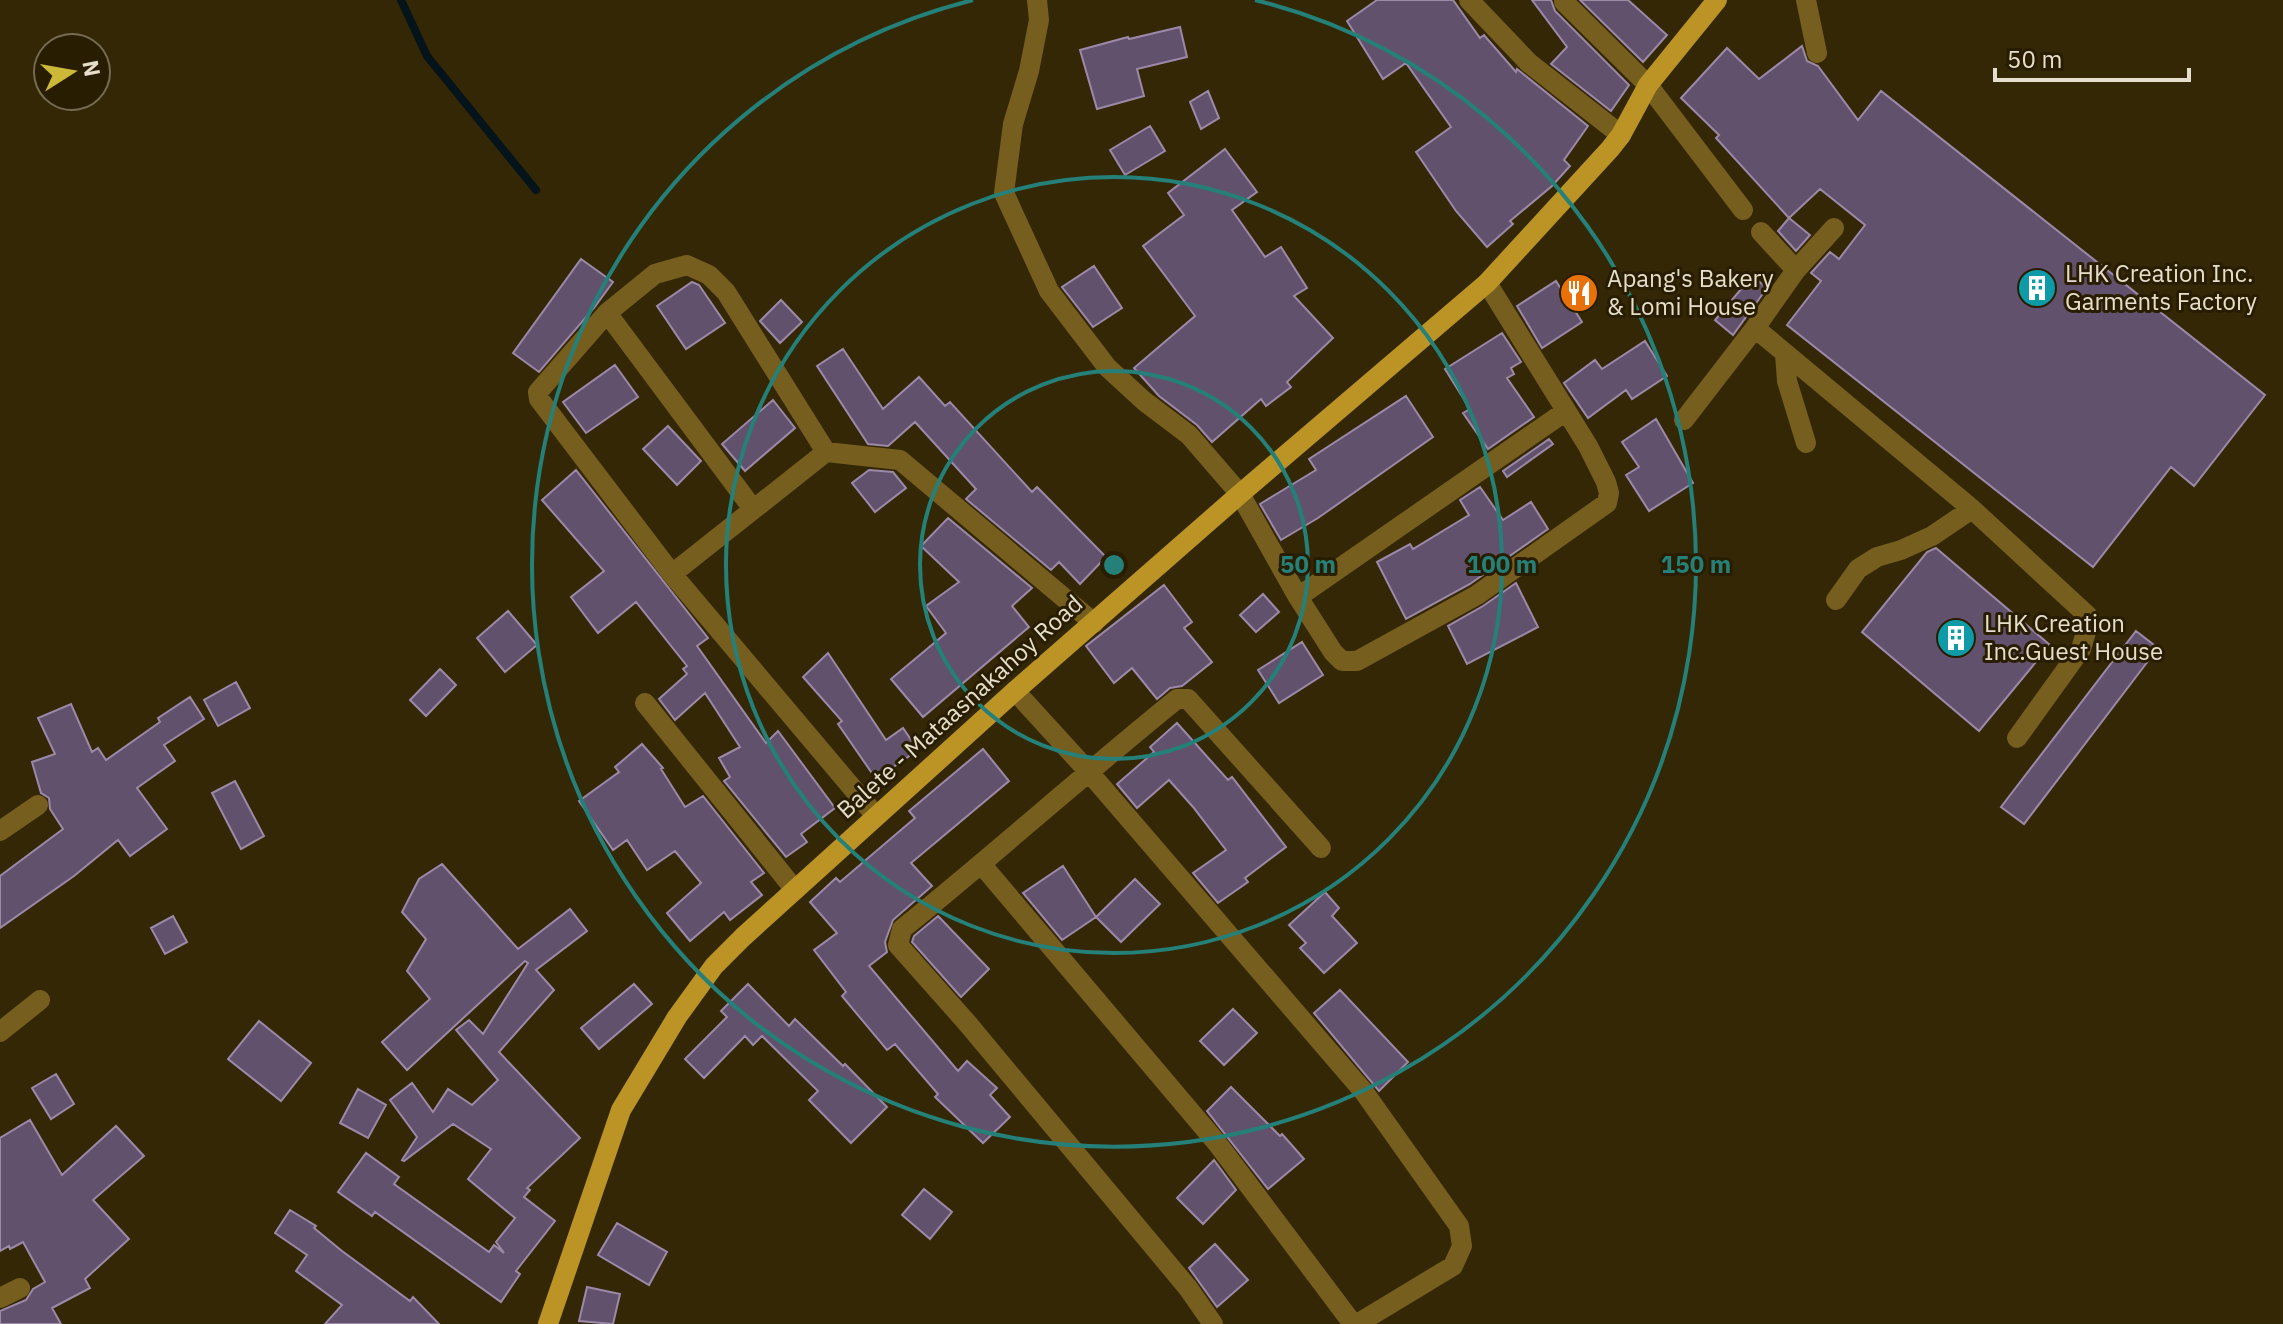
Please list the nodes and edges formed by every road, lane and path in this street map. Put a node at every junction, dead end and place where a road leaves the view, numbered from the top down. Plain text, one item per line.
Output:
1 (1037, 0) edge
2 (1469, 0) edge
3 (1717, 0) edge
4 (1806, 0) edge
5 (1564, 2) edge
6 (1817, 53) dead end
7 (1648, 85) junction
8 (1621, 135) junction
9 (1743, 210) dead end
10 (1834, 228) dead end
11 (1761, 232) dead end
12 (1796, 270) junction
13 (1487, 283) junction
14 (607, 313) junction
15 (1755, 328) junction
16 (1785, 354) junction
17 (1566, 411) junction
18 (1684, 420) dead end
19 (1806, 443) dead end
20 (826, 452) junction
21 (1240, 494) junction
22 (753, 509) junction
23 (1972, 509) junction
24 (672, 574) junction
25 (1298, 597) junction
26 (1836, 600) dead end
27 (1094, 623) junction
28 (1015, 691) junction
29 (645, 703) dead end
30 (2017, 738) dead end
31 (1088, 771) junction
32 (38, 805) dead end
33 (876, 816) junction
34 (0, 831) edge
35 (1321, 848) dead end
36 (982, 865) junction
37 (795, 890) junction
38 (40, 1000) dead end
39 (0, 1032) edge
40 (20, 1288) dead end
41 (0, 1298) edge
42 (548, 1324) edge
43 (1213, 1324) edge
44 (1355, 1324) edge

1 - 21 street
2 - 8 street
3 - 7 main road, Balete - Mataasnakahoy Road
4 - 6 street
5 - 7 street
7 - 8 main road, Balete - Mataasnakahoy Road
7 - 9 street
8 - 13 main road, Balete - Mataasnakahoy Road
10 - 12 street
11 - 12 street
12 - 15 street
13 - 17 street
13 - 21 main road, Balete - Mataasnakahoy Road
14 - 20 street
14 - 22 street
14 - 24 street
15 - 16 street
15 - 18 street
16 - 19 street
16 - 23 street
17 - 25 street
17 - 25 street
20 - 22 street
20 - 27 street
21 - 25 street
21 - 27 main road, Balete - Mataasnakahoy Road
22 - 24 street
23 - 26 street
23 - 30 street
24 - 33 street
27 - 28 main road, Balete - Mataasnakahoy Road
28 - 31 street
28 - 33 main road, Balete - Mataasnakahoy Road
29 - 37 street
31 - 35 street
31 - 36 street
31 - 44 street
32 - 34 street
33 - 37 main road, Balete - Mataasnakahoy Road
36 - 43 street
36 - 44 street
37 - 42 main road, Balete - Mataasnakahoy Road
38 - 39 street
40 - 41 street

